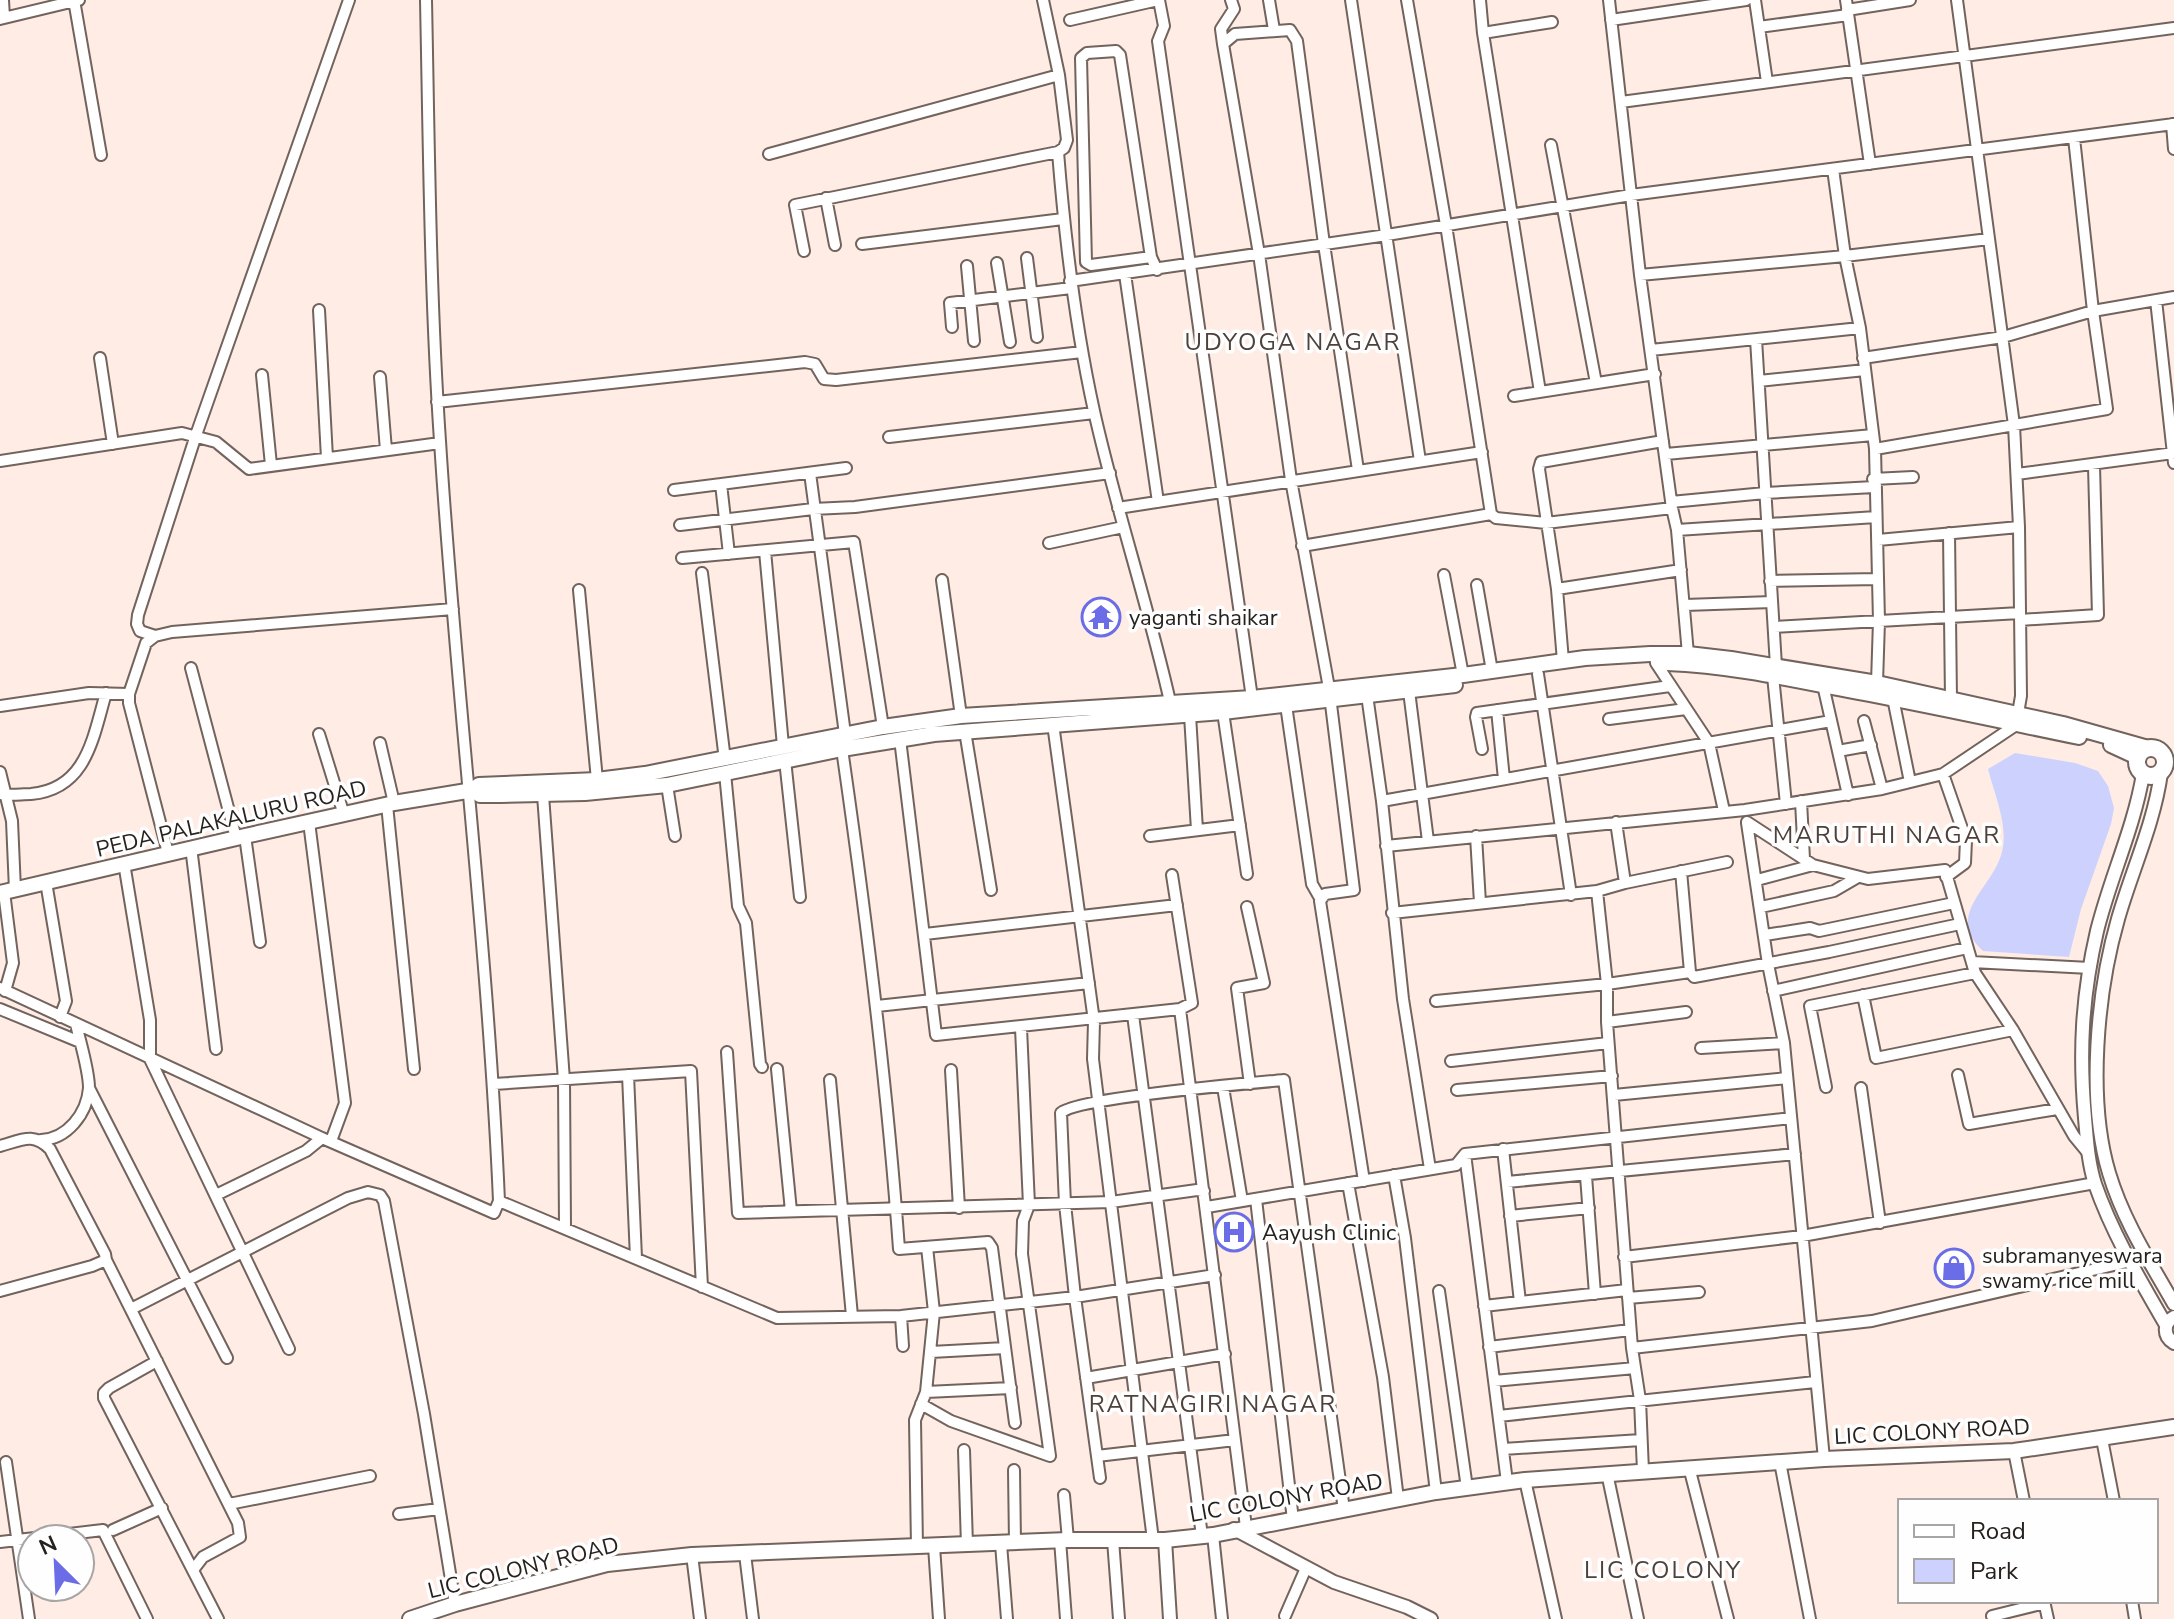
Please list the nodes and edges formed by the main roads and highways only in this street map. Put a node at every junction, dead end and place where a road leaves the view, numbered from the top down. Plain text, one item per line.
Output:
1 (1656, 658) junction
2 (1775, 671) junction
3 (1330, 694) junction
4 (1172, 710) junction
5 (2018, 719) junction
6 (963, 724) junction
7 (844, 741) junction
8 (2160, 759) edge
9 (725, 767) junction
10 (2143, 774) road end
11 (470, 790) junction
12 (6, 892) edge
13 (2174, 1427) edge
14 (427, 1616) edge
15 (410, 1619) edge

1 - 2 main road
1 - 2 main road
1 - 3 main road
1 - 3 main road
2 - 5 main road
2 - 5 main road
3 - 4 main road
3 - 4 main road
4 - 6 main road
4 - 6 main road
5 - 8 main road
6 - 7 main road
6 - 7 main road
7 - 9 main road
8 - 10 main road
9 - 11 main road, PEDA PALAKALURU ROAD
9 - 11 main road
11 - 12 main road, PEDA PALAKALURU ROAD
13 - 14 main road, LIC COLONY ROAD
14 - 15 main road, LIC COLONY ROAD

